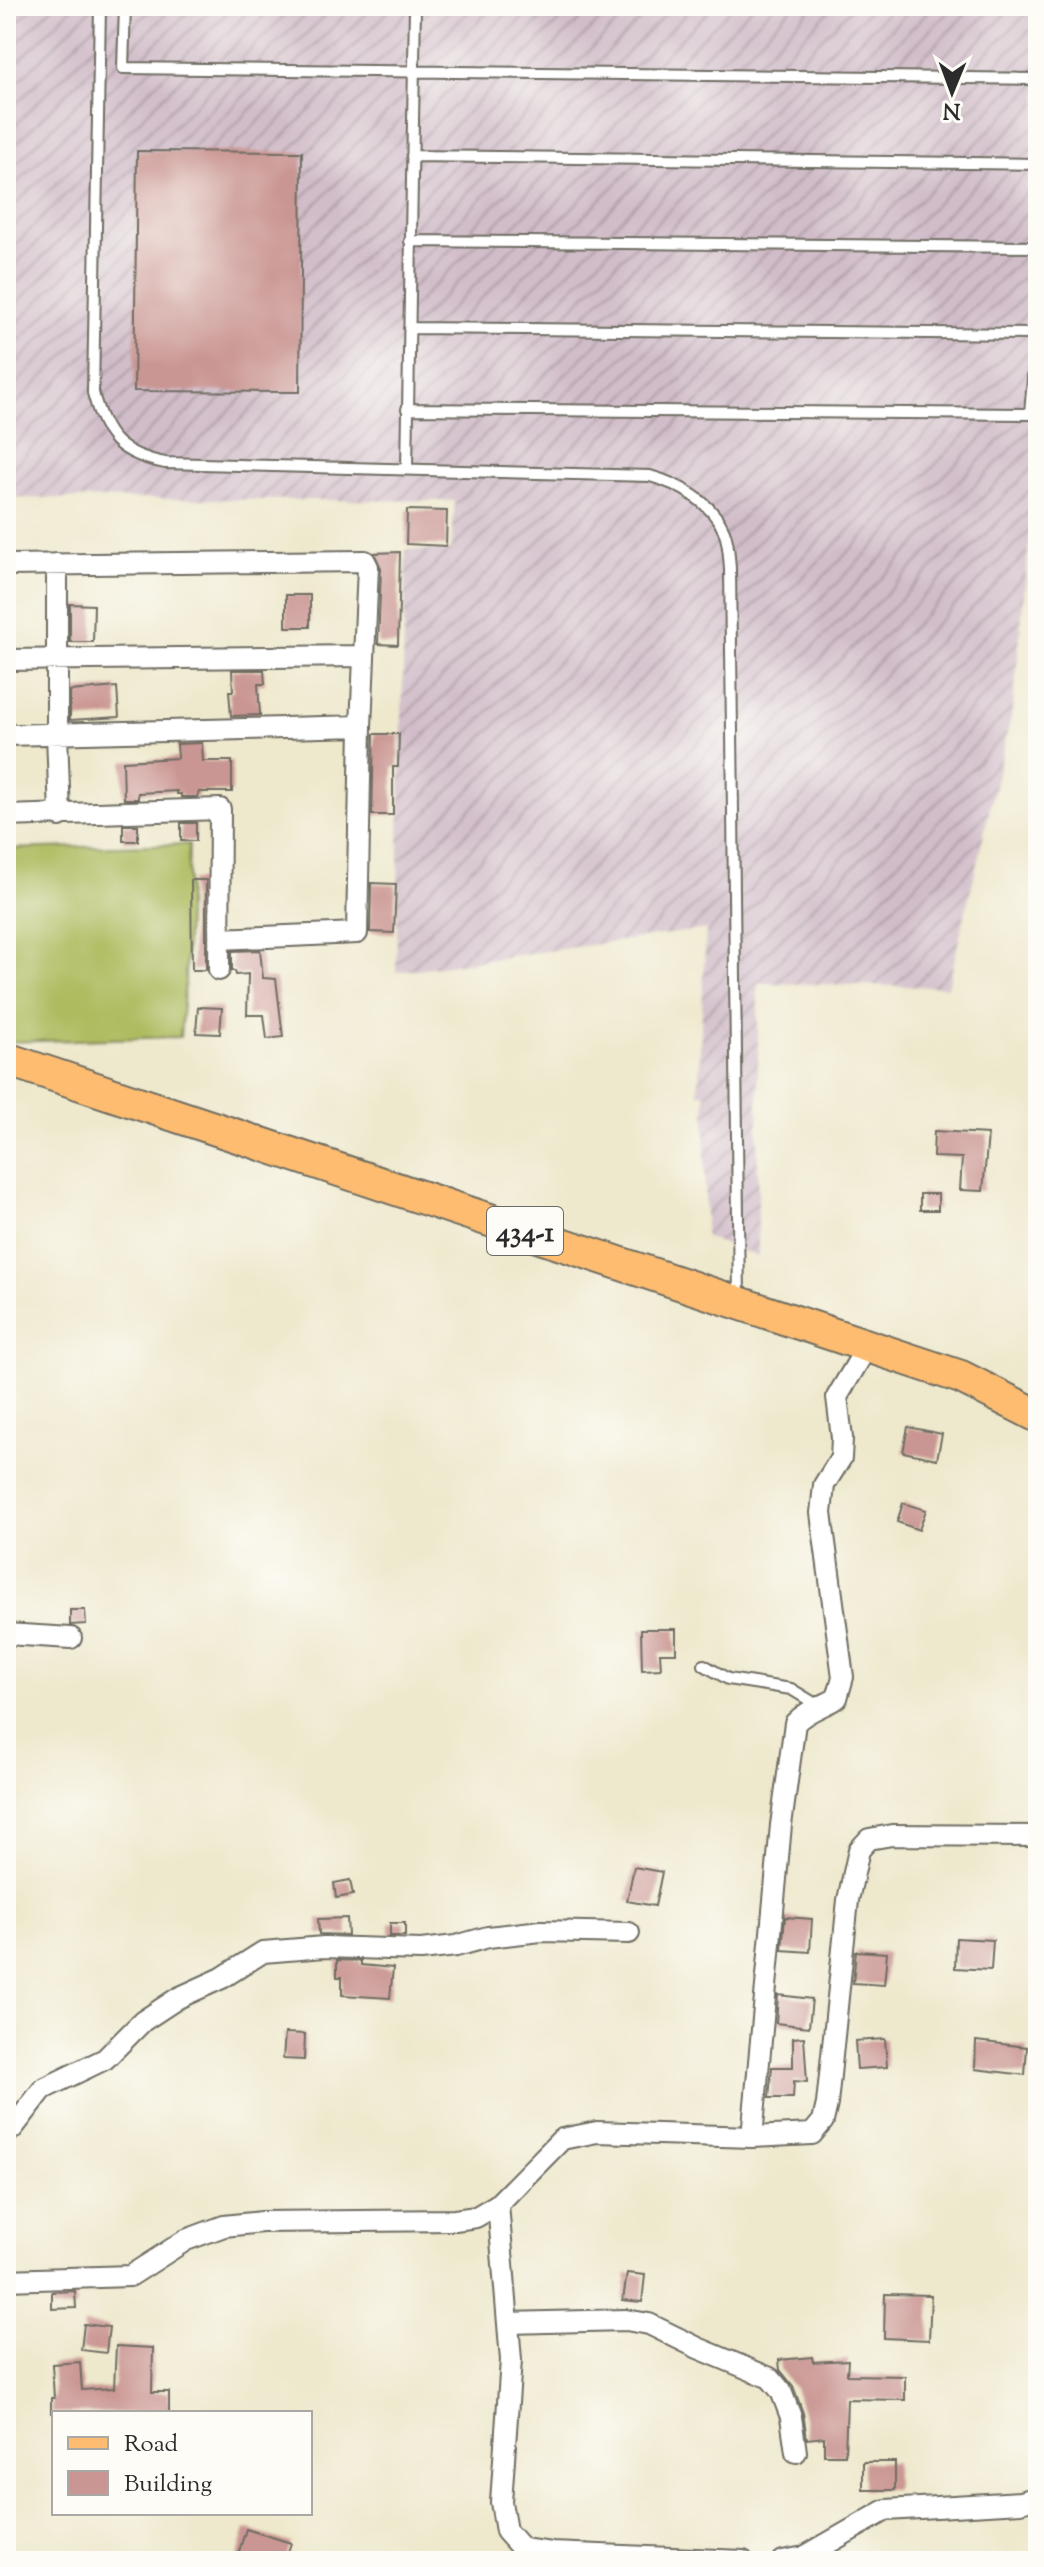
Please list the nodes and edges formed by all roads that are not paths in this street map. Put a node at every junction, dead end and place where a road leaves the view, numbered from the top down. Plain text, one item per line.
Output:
1 (100, 6) edge
2 (125, 6) edge
3 (415, 6) edge
4 (414, 71) junction
5 (1038, 79) edge
6 (412, 156) junction
7 (1038, 164) edge
8 (410, 241) junction
9 (1038, 247) edge
10 (1038, 321) edge
11 (409, 328) junction
12 (1037, 334) edge
13 (407, 409) junction
14 (407, 469) junction
15 (57, 564) junction
16 (6, 565) edge
17 (364, 656) junction
18 (56, 659) junction
19 (6, 660) edge
20 (361, 726) junction
21 (57, 734) junction
22 (6, 735) edge
23 (6, 816) edge
24 (60, 816) junction
25 (219, 939) junction
26 (219, 970) dead end
27 (6, 1059) edge
28 (739, 1303) junction
29 (868, 1345) junction
30 (1038, 1416) edge
31 (6, 1634) edge
32 (71, 1638) dead end
33 (704, 1665) dead end
34 (821, 1707) junction
35 (1038, 1836) edge
36 (629, 1933) dead end
37 (6, 2134) edge
38 (752, 2137) junction
39 (498, 2204) junction
40 (6, 2280) edge
41 (508, 2323) junction
42 (796, 2452) dead end
43 (1038, 2497) edge
44 (743, 2561) edge
45 (783, 2561) edge

1 - 14 lane
2 - 4 lane
3 - 4 lane
4 - 5 lane
4 - 6 lane
6 - 7 lane
6 - 8 lane
8 - 9 lane
8 - 11 lane
10 - 12 lane
11 - 12 lane
11 - 13 lane
12 - 13 lane
13 - 14 lane
14 - 28 lane
15 - 16 street
15 - 17 street
15 - 18 street
17 - 18 street
17 - 20 street
18 - 19 street
18 - 21 street
20 - 21 street
20 - 25 street
21 - 22 street
21 - 24 street
23 - 24 street
24 - 25 street
25 - 26 street
27 - 28 main road, 434-1
28 - 29 main road, 434-1
29 - 30 main road, 434-1
29 - 34 street
31 - 32 street
33 - 34 lane
34 - 38 street
35 - 38 street
36 - 37 street
38 - 39 street
39 - 40 street
39 - 41 street
41 - 42 street
41 - 44 street
43 - 45 street

